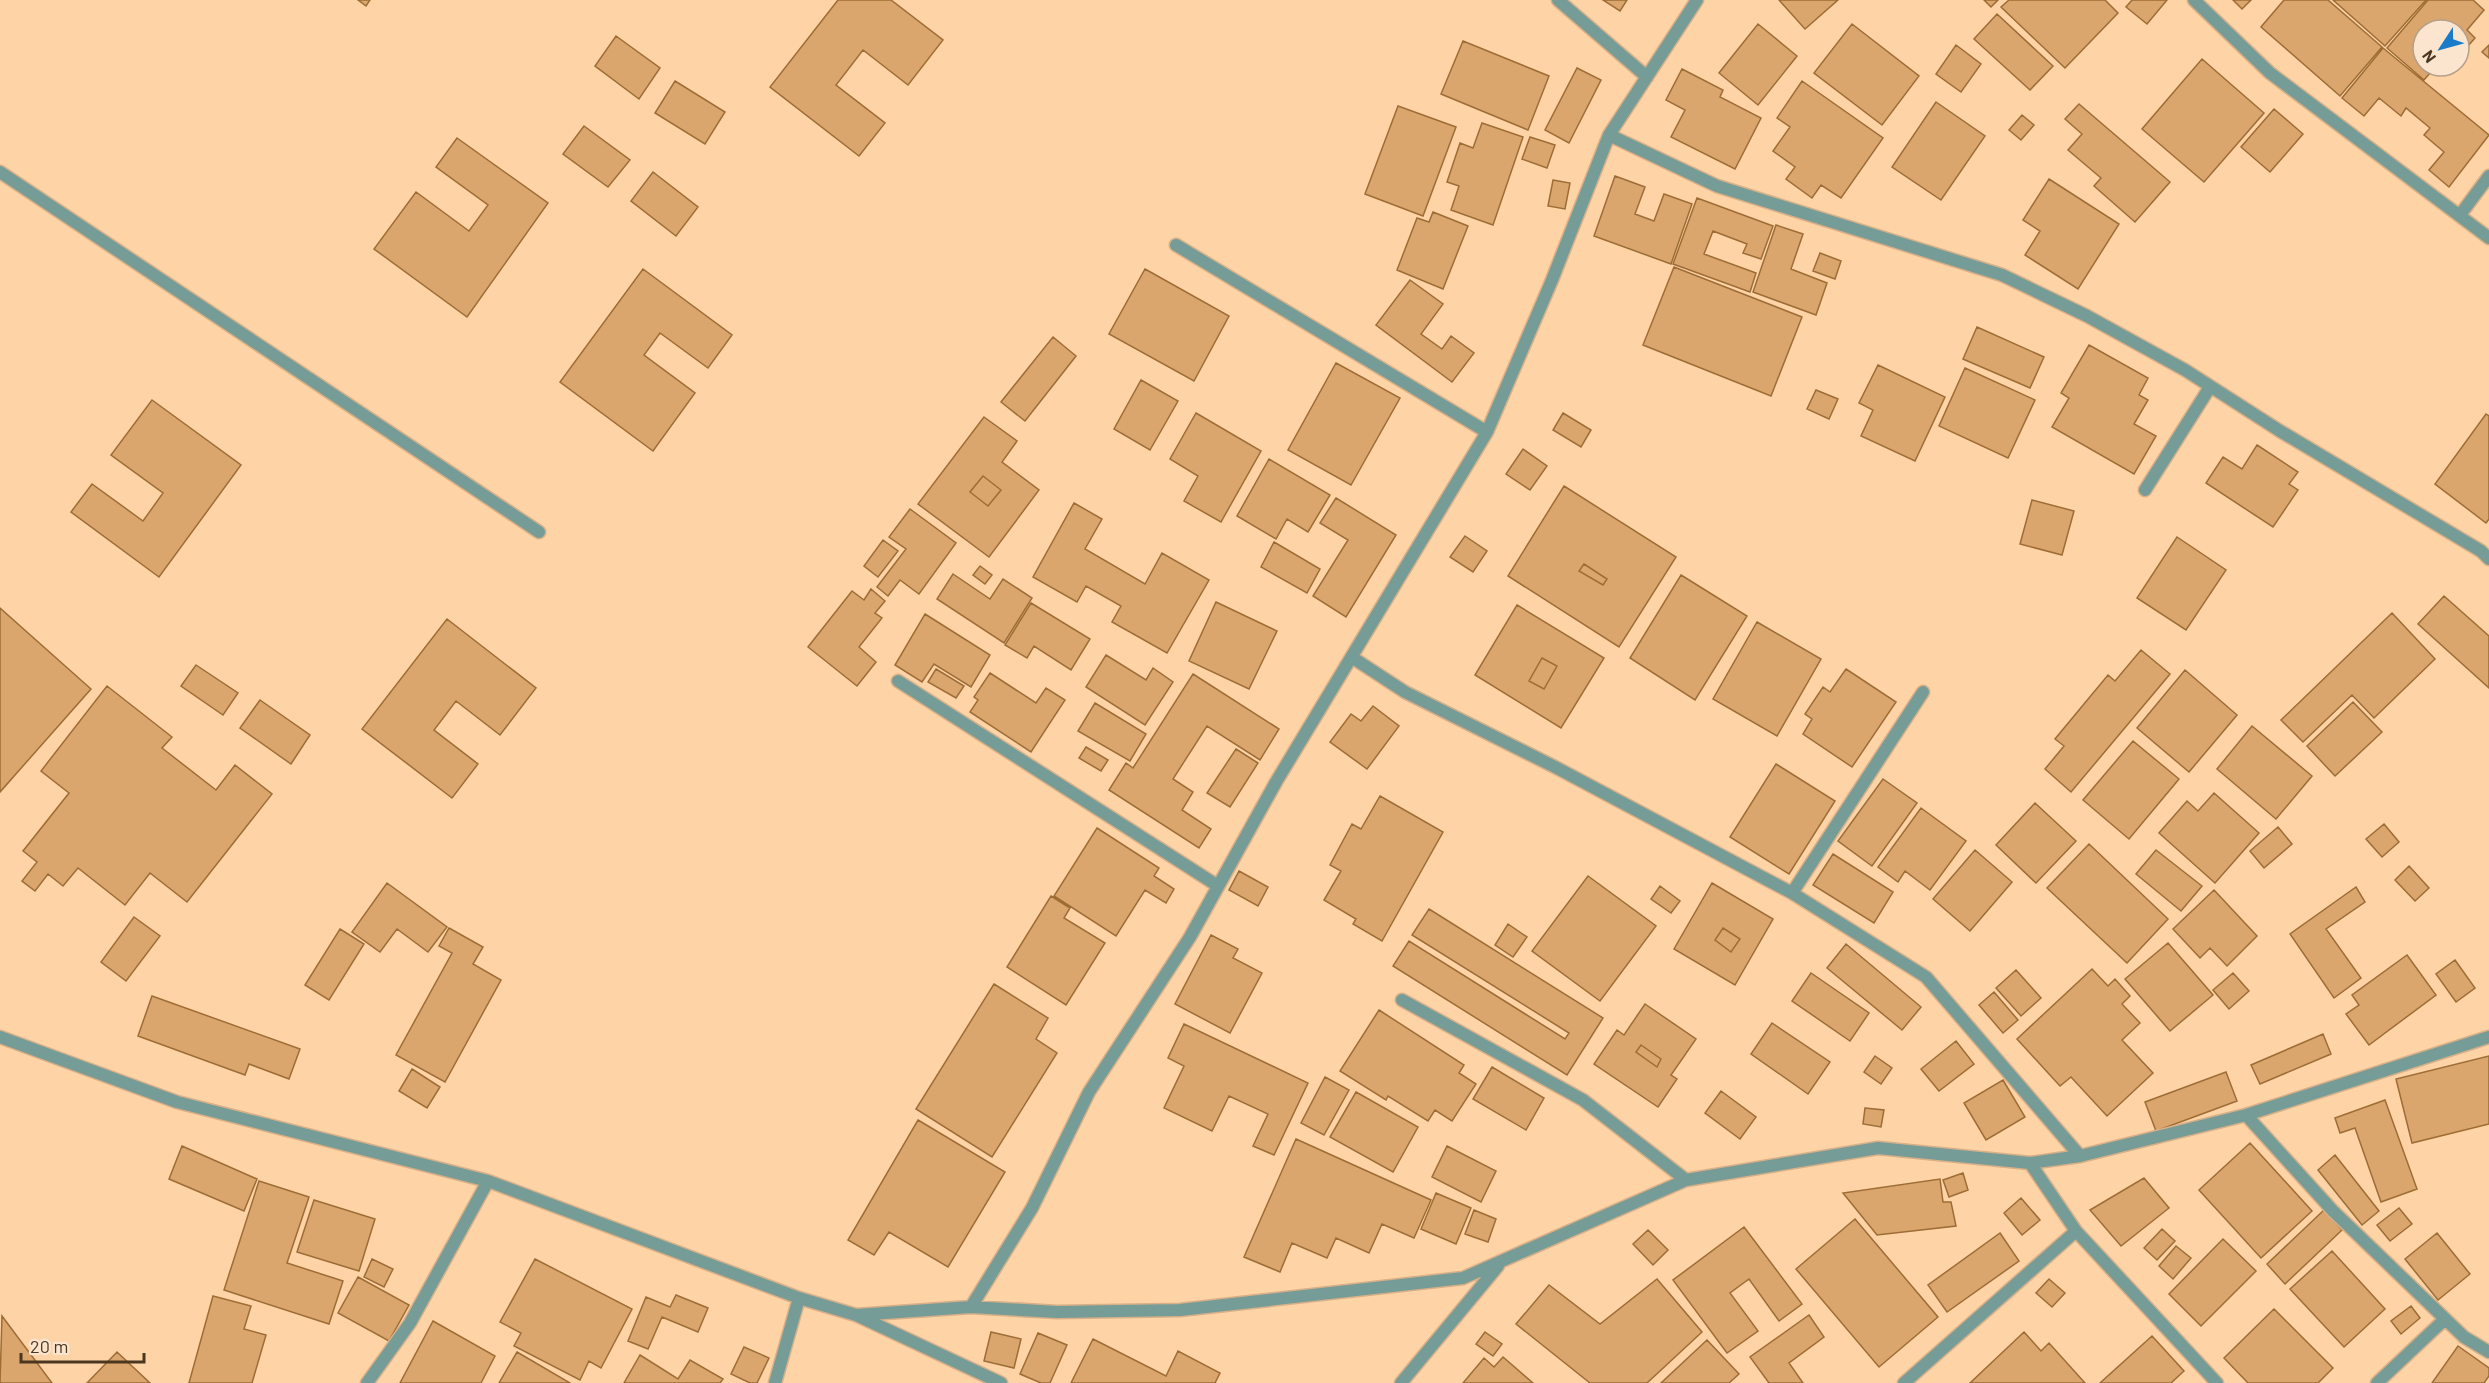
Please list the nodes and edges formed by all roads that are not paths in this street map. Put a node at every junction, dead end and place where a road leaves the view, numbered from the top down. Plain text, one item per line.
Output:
1 (1558, 0) edge
2 (1697, 0) edge
3 (2194, 0) edge
4 (1647, 77) junction
5 (1609, 135) junction
6 (0, 172) edge
7 (2489, 176) edge
8 (2460, 215) junction
9 (2489, 238) edge
10 (1176, 245) dead end
11 (2211, 387) junction
12 (1487, 432) junction
13 (2145, 490) dead end
14 (539, 532) dead end
15 (2489, 559) edge
16 (1353, 658) junction
17 (898, 681) dead end
18 (1923, 692) dead end
19 (1218, 886) junction
20 (1792, 893) junction
21 (1402, 1000) dead end
22 (2489, 1036) edge
23 (0, 1037) edge
24 (2246, 1115) junction
25 (2080, 1156) junction
26 (2030, 1164) junction
27 (1686, 1180) junction
28 (488, 1181) junction
29 (2076, 1232) junction
30 (1500, 1264) junction
31 (799, 1298) junction
32 (970, 1307) junction
33 (856, 1315) junction
34 (2445, 1319) junction
35 (2489, 1352) edge
36 (368, 1383) edge
37 (775, 1383) edge
38 (1001, 1383) edge
39 (1401, 1383) edge
40 (1904, 1383) edge
41 (2217, 1383) edge
42 (2377, 1383) edge

1 - 4 street
2 - 4 street
3 - 8 street
4 - 5 street
5 - 11 street
5 - 12 street
6 - 14 street
7 - 8 street
8 - 9 street
10 - 12 street
11 - 13 street
11 - 15 street
12 - 16 street
16 - 19 street
16 - 20 street
17 - 19 street
18 - 20 street
19 - 32 street
20 - 25 street
21 - 27 street
22 - 24 street
23 - 28 street
24 - 25 street
24 - 34 street
25 - 26 street
26 - 27 street
26 - 29 street
27 - 30 street
28 - 31 street
28 - 36 street
29 - 40 street
29 - 41 street
30 - 32 street
30 - 39 street
31 - 33 street
31 - 37 street
32 - 33 street
33 - 38 street
34 - 35 street
34 - 42 street

